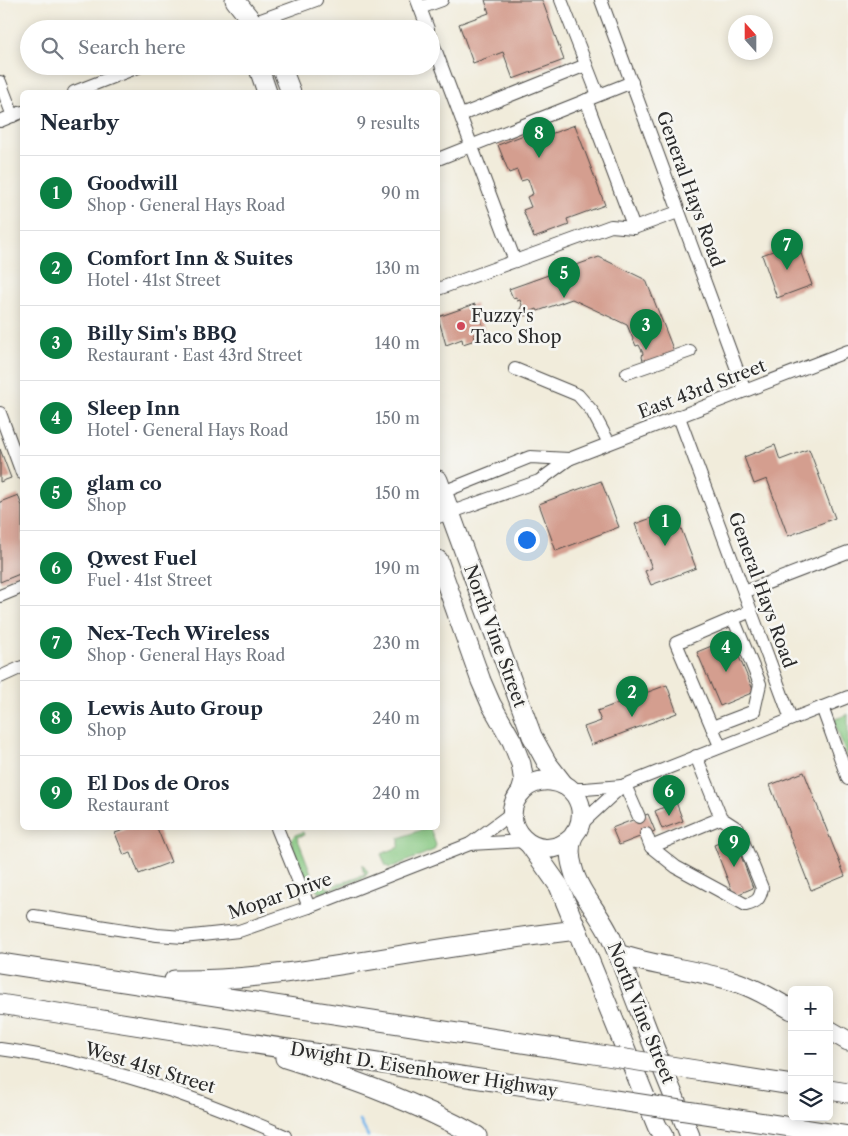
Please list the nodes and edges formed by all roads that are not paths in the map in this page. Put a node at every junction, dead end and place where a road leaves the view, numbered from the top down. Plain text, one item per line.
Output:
1 (234, 0) edge
2 (252, 0) edge
3 (316, 0) edge
4 (442, 0) edge
5 (562, 0) edge
6 (601, 0) edge
7 (418, 4) edge
8 (246, 20) edge
9 (251, 20) edge
10 (267, 20) edge
11 (424, 20) edge
12 (440, 61) edge
13 (586, 65) junction
14 (126, 75) edge
15 (261, 75) edge
16 (284, 75) edge
17 (0, 82) edge
18 (632, 82) junction
19 (105, 87) edge
20 (86, 90) edge
21 (266, 90) edge
22 (290, 90) edge
23 (592, 97) junction
24 (18, 114) edge
25 (461, 115) junction
26 (0, 120) edge
27 (472, 145) junction
28 (440, 158) edge
29 (678, 212) junction
30 (634, 228) junction
31 (515, 261) junction
32 (440, 289) edge
33 (690, 351) dead end
34 (848, 352) edge
35 (515, 369) dead end
36 (627, 373) dead end
37 (745, 391) junction
38 (0, 413) edge
39 (679, 417) junction
40 (609, 443) junction
41 (569, 459) junction
42 (20, 468) edge
43 (440, 489) edge
44 (440, 494) edge
45 (444, 515) edge
46 (848, 552) edge
47 (440, 565) edge
48 (20, 588) edge
49 (744, 592) junction
50 (0, 596) edge
51 (751, 611) junction
52 (733, 618) junction
53 (20, 668) edge
54 (0, 676) edge
55 (848, 697) edge
56 (822, 707) junction
57 (791, 719) junction
58 (712, 727) junction
59 (720, 746) junction
60 (696, 756) junction
61 (848, 779) edge
62 (624, 785) junction
63 (567, 787) junction
64 (521, 792) junction
65 (513, 812) junction
66 (639, 817) dead end
67 (721, 818) junction
68 (278, 830) edge
69 (576, 832) junction
70 (646, 834) dead end
71 (527, 843) junction
72 (470, 844) junction
73 (651, 846) junction
74 (308, 907) junction
75 (34, 916) dead end
76 (577, 930) junction
77 (618, 954) junction
78 (0, 963) edge
79 (108, 980) junction
80 (0, 1004) edge
81 (788, 1008) edge
82 (831, 1031) edge
83 (222, 1039) junction
84 (848, 1041) edge
85 (0, 1049) edge
86 (788, 1083) edge
87 (833, 1091) edge
88 (848, 1093) edge
89 (285, 1136) edge
90 (477, 1136) edge
91 (663, 1136) edge
92 (690, 1136) edge
93 (848, 1136) edge

1 - 8 highway
2 - 9 highway
3 - 10 street
4 - 7 street
5 - 13 street
6 - 18 street, General Hays Road
7 - 11 street
12 - 25 street
13 - 23 street
13 - 25 street
14 - 19 street
15 - 21 highway
16 - 22 highway
17 - 24 street
18 - 23 street
18 - 29 street, General Hays Road
19 - 20 street
23 - 27 street
23 - 30 street
24 - 26 street
25 - 27 street
27 - 28 street
27 - 31 street
29 - 30 street
29 - 37 street, General Hays Road
30 - 31 street
31 - 32 street
33 - 36 street
34 - 37 street, East 43rd Street
35 - 40 street
37 - 39 street, East 43rd Street
38 - 42 street
39 - 40 street, East 43rd Street
39 - 49 street, General Hays Road
40 - 41 street, East 43rd Street
41 - 43 street, East 43rd Street
41 - 45 street, East 43rd Street
44 - 45 highway, North Vine Street
45 - 63 highway, North Vine Street
46 - 49 street
47 - 64 highway, North Vine Street
48 - 50 street
49 - 51 street, General Hays Road
51 - 52 street
51 - 57 street, General Hays Road
52 - 58 street
52 - 58 street
53 - 54 street
55 - 56 street
56 - 57 street
56 - 61 street
57 - 59 street
58 - 59 street
59 - 60 street
60 - 62 street
60 - 67 street
62 - 63 street
62 - 66 street
62 - 69 street
63 - 64 highway
63 - 69 highway
64 - 65 highway
65 - 71 highway
65 - 72 street, Mopar Drive
67 - 73 street
67 - 73 street
68 - 74 street
69 - 71 highway
69 - 77 highway, North Vine Street
70 - 73 street
71 - 72 street, Mopar Drive
71 - 76 highway, North Vine Street
72 - 74 street, Mopar Drive
74 - 75 street, Mopar Drive
76 - 79 highway
76 - 91 highway, North Vine Street
77 - 81 highway
77 - 92 highway, North Vine Street
78 - 79 highway
79 - 86 highway, bridge
80 - 83 highway, Dwight D. Eisenhower Highway
82 - 84 highway
83 - 90 highway
83 - 93 highway, Dwight D. Eisenhower Highway, bridge
85 - 89 street, West 41st Street
87 - 88 highway

